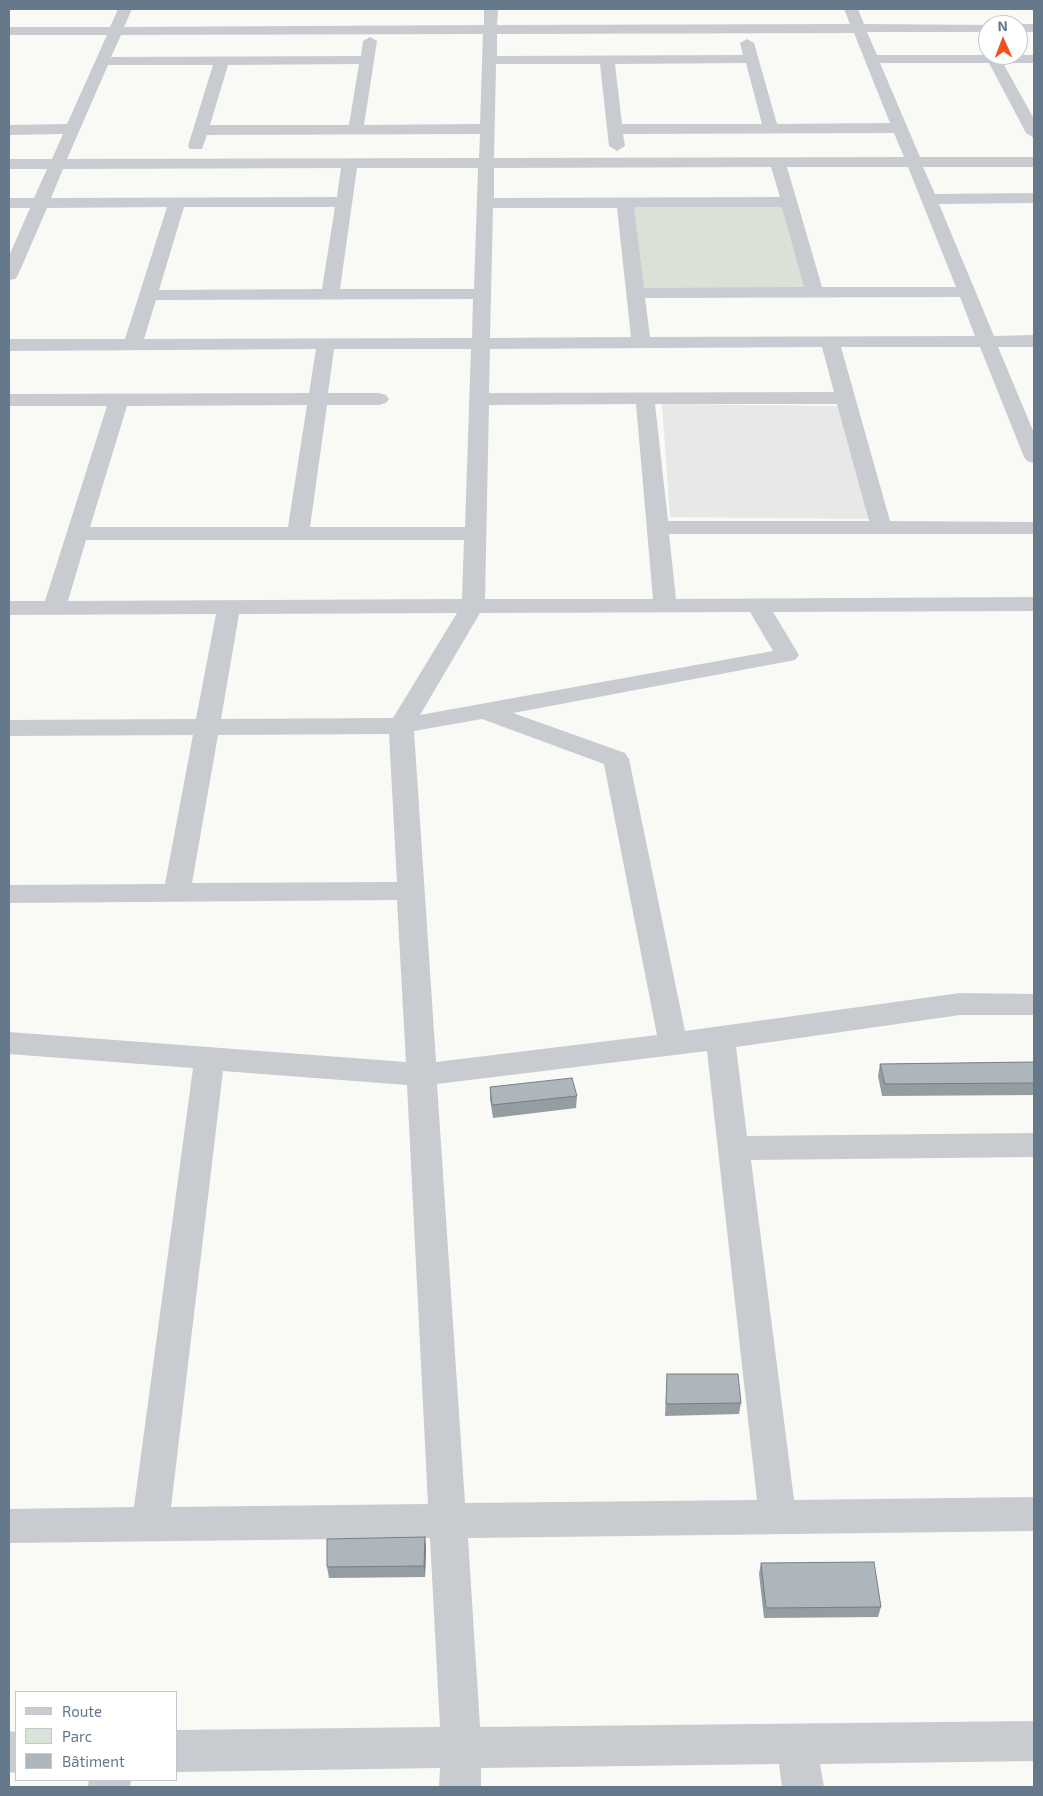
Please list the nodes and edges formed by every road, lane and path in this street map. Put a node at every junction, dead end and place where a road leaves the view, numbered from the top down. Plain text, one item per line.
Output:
1 (125, 9) edge
2 (491, 9) edge
3 (851, 9) edge
4 (966, 15) dead end
5 (239, 16) dead end
6 (973, 28) junction
7 (978, 28) edge
8 (744, 29) junction
9 (859, 29) junction
10 (235, 30) junction
11 (371, 30) junction
12 (490, 30) junction
13 (9, 31) edge
14 (116, 31) junction
15 (752, 59) junction
16 (872, 59) junction
17 (978, 59) edge
18 (222, 60) junction
19 (367, 60) junction
20 (489, 60) junction
21 (607, 60) junction
22 (102, 61) junction
23 (997, 65) edge
24 (771, 128) junction
25 (900, 128) junction
26 (72, 129) junction
27 (356, 129) junction
28 (487, 129) junction
29 (615, 129) junction
30 (9, 130) edge
31 (201, 130) junction
32 (1034, 133) edge
33 (778, 162) junction
34 (914, 162) junction
35 (1034, 162) edge
36 (486, 163) junction
37 (619, 163) junction
38 (9, 164) edge
39 (57, 164) junction
40 (190, 164) junction
41 (350, 164) junction
42 (928, 198) junction
43 (1034, 198) edge
44 (344, 202) junction
45 (625, 202) junction
46 (789, 202) junction
47 (9, 203) edge
48 (40, 203) junction
49 (177, 203) junction
50 (485, 203) junction
51 (16, 243) edge
52 (9, 275) edge
53 (814, 292) junction
54 (967, 292) junction
55 (635, 293) junction
56 (482, 294) junction
57 (148, 295) junction
58 (330, 295) junction
59 (987, 341) junction
60 (1034, 341) edge
61 (641, 342) junction
62 (830, 342) junction
63 (481, 343) junction
64 (133, 344) junction
65 (326, 344) junction
66 (9, 345) edge
67 (645, 398) junction
68 (846, 398) junction
69 (318, 399) junction
70 (379, 399) dead end
71 (480, 399) junction
72 (9, 400) edge
73 (119, 400) junction
74 (1034, 457) edge
75 (658, 527) junction
76 (881, 527) junction
77 (1034, 528) edge
78 (476, 533) junction
79 (77, 534) junction
80 (298, 534) junction
81 (1034, 604) edge
82 (665, 605) junction
83 (757, 605) junction
84 (474, 606) junction
85 (229, 607) junction
86 (9, 608) edge
87 (54, 608) junction
88 (484, 711) junction
89 (401, 726) junction
90 (207, 727) junction
91 (9, 728) edge
92 (411, 891) junction
93 (177, 893) junction
94 (9, 894) edge
95 (1034, 1004) edge
96 (720, 1038) junction
97 (9, 1043) edge
98 (673, 1043) junction
99 (208, 1058) junction
100 (421, 1075) junction
101 (1034, 1145) edge
102 (734, 1148) junction
103 (1034, 1514) edge
104 (778, 1517) junction
105 (447, 1521) junction
106 (150, 1525) junction
107 (9, 1526) edge
108 (1034, 1741) edge
109 (798, 1744) junction
110 (461, 1748) junction
111 (178, 1750) edge
112 (460, 1787) edge
113 (803, 1787) edge

1 - 14 street
2 - 12 street
3 - 9 street
4 - 6 street
5 - 10 street
6 - 7 street
6 - 9 street
8 - 9 street
8 - 12 street
8 - 15 street
9 - 16 street
10 - 11 street
10 - 14 street
11 - 12 street
11 - 19 street
12 - 20 street
13 - 14 street
14 - 22 street
15 - 21 street
15 - 24 street
16 - 17 street
16 - 25 street
18 - 19 street
18 - 22 street
18 - 31 street
19 - 27 street
20 - 21 street
20 - 28 street
21 - 29 street
22 - 26 street
23 - 32 street
24 - 25 street
24 - 29 street
25 - 34 street
26 - 30 street
26 - 39 street
27 - 28 street
27 - 31 street
28 - 36 street
29 - 37 street
31 - 40 street
33 - 34 street
33 - 37 street
33 - 46 street
34 - 35 street
34 - 42 street
36 - 37 street
36 - 41 street
36 - 50 street
38 - 39 street
39 - 40 street
39 - 48 street
40 - 41 street
41 - 44 street
42 - 43 street
42 - 54 street
44 - 49 street
44 - 58 street
45 - 46 street
45 - 50 street
45 - 55 street
46 - 53 street
47 - 48 street
48 - 49 street
48 - 51 street
49 - 57 street
50 - 56 street
51 - 52 street
53 - 54 street
53 - 55 street
54 - 59 street
55 - 61 street
56 - 58 street
56 - 63 street
57 - 58 street
57 - 64 street
59 - 60 street
59 - 62 street
59 - 74 street
61 - 62 street
61 - 63 street
62 - 68 street
63 - 65 street
63 - 71 street
64 - 65 street
64 - 66 street
65 - 69 street
67 - 68 street
67 - 71 street
67 - 75 street
68 - 76 street
69 - 70 street
69 - 73 street
69 - 80 street
71 - 78 street
72 - 73 street
73 - 79 street
75 - 76 street
75 - 82 street
76 - 77 street
78 - 80 street
78 - 84 street
79 - 80 street
79 - 87 street
81 - 83 street
82 - 83 street
82 - 84 street
83 - 88 street
84 - 85 street
84 - 89 street
85 - 87 street
85 - 90 street
86 - 87 street
88 - 89 street
88 - 98 street
89 - 90 street
89 - 92 street
90 - 91 street
90 - 93 street
92 - 93 street
92 - 100 street
93 - 94 street
95 - 96 street
96 - 98 street
96 - 102 street
97 - 99 street
98 - 100 street
99 - 100 street
99 - 106 street
100 - 105 street
101 - 102 street
102 - 104 street
103 - 104 street
104 - 105 street
105 - 106 street
105 - 110 street
106 - 107 street
108 - 109 street
109 - 110 street
109 - 113 street
110 - 111 street
110 - 112 street

